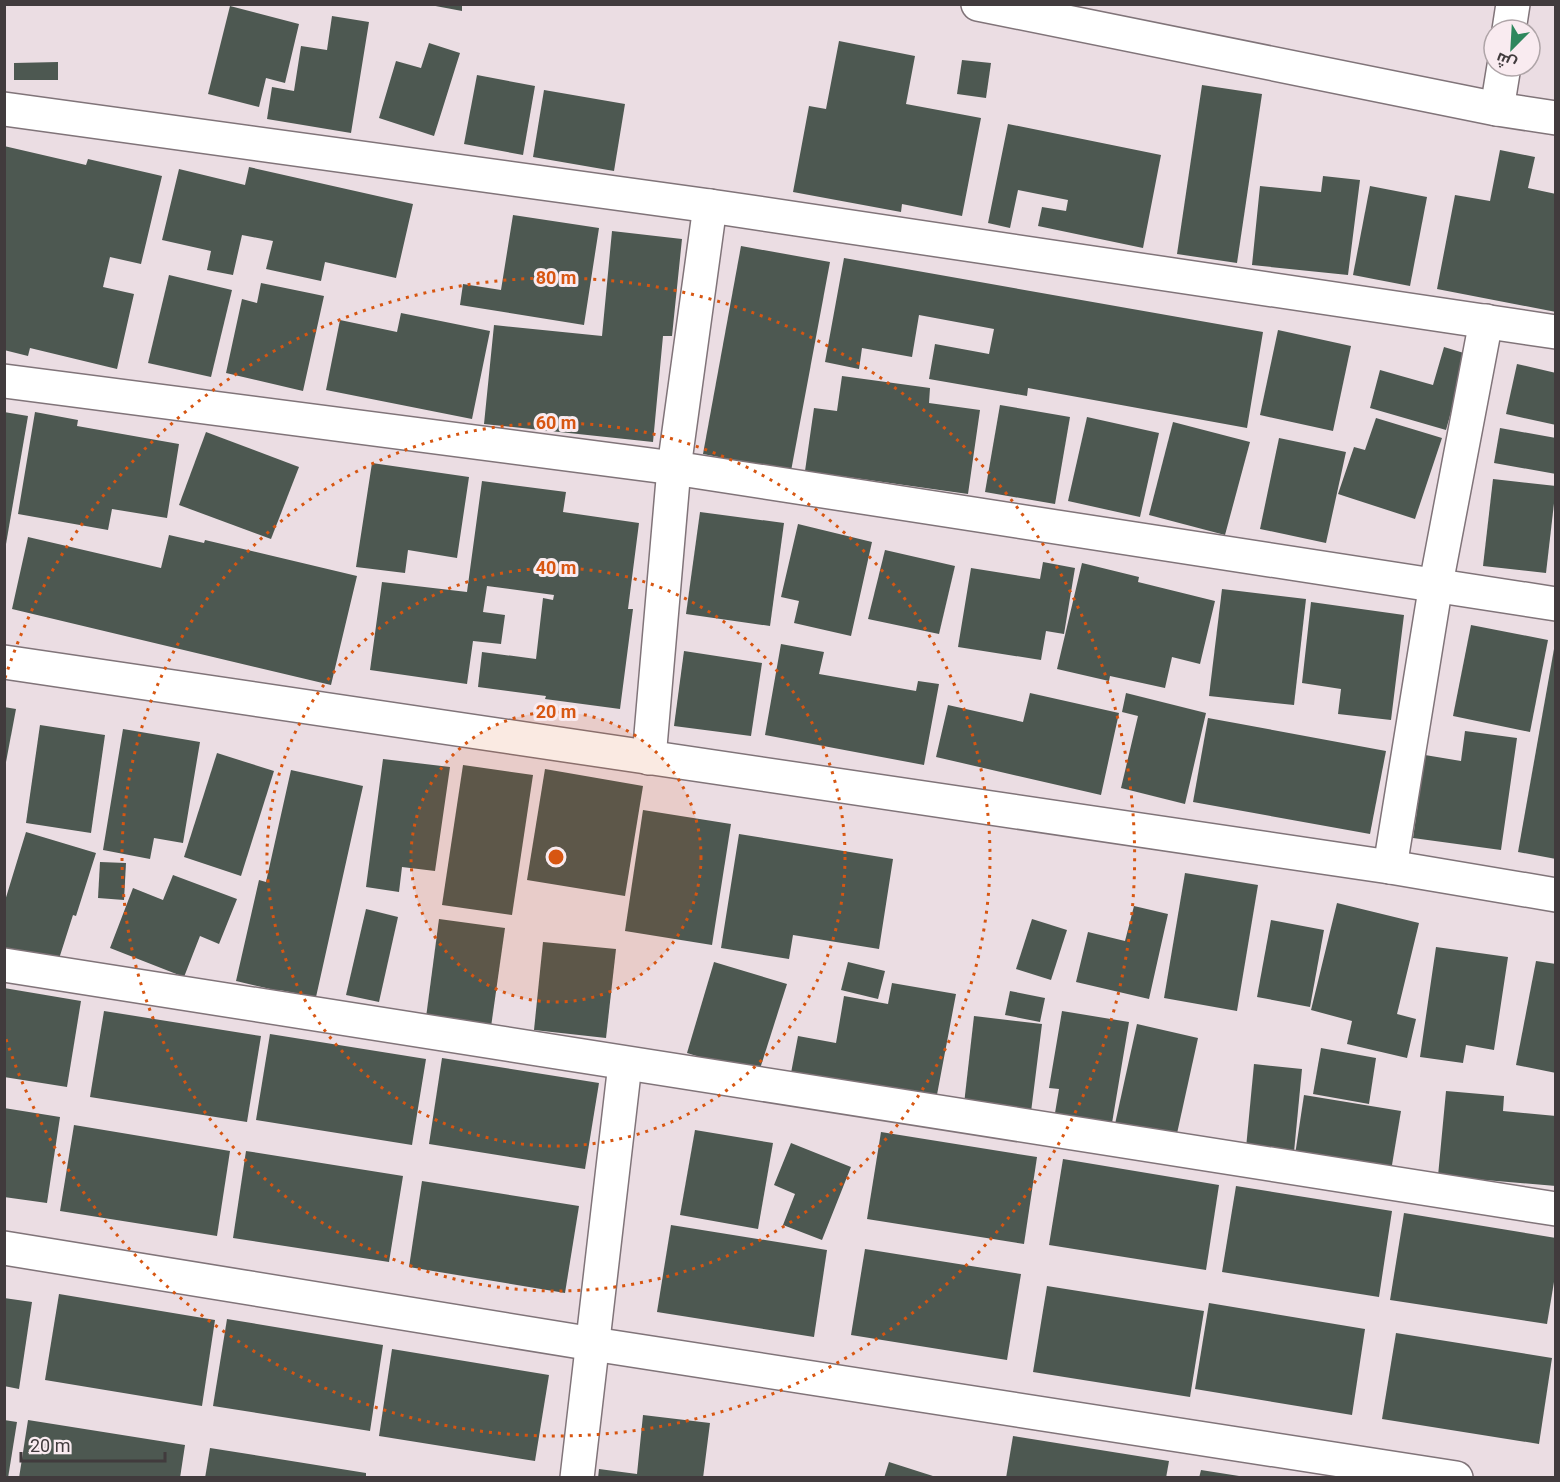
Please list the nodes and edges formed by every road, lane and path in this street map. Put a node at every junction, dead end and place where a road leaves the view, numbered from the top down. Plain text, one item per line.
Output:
1 (978, 4) edge
2 (1501, 78) edge
3 (4, 109) edge
4 (1497, 109) junction
5 (1556, 118) edge
6 (710, 206) junction
7 (1486, 321) junction
8 (1556, 332) edge
9 (4, 381) edge
10 (674, 468) junction
11 (1436, 584) junction
12 (1556, 604) edge
13 (4, 662) edge
14 (648, 758) junction
15 (1390, 867) junction
16 (1556, 895) edge
17 (4, 965) edge
18 (625, 1064) junction
19 (1556, 1209) edge
20 (4, 1248) edge
21 (593, 1344) junction
22 (577, 1478) edge
23 (1456, 1478) edge

1 - 4 street
2 - 4 street
3 - 6 street
4 - 5 street
6 - 7 street
6 - 10 street
7 - 8 street
7 - 11 street
9 - 10 street
10 - 11 street
10 - 14 street
11 - 12 street
11 - 15 street
13 - 14 street
14 - 15 street
15 - 16 street
17 - 18 street
18 - 19 street
18 - 21 street
20 - 21 street
21 - 22 street
21 - 23 street

